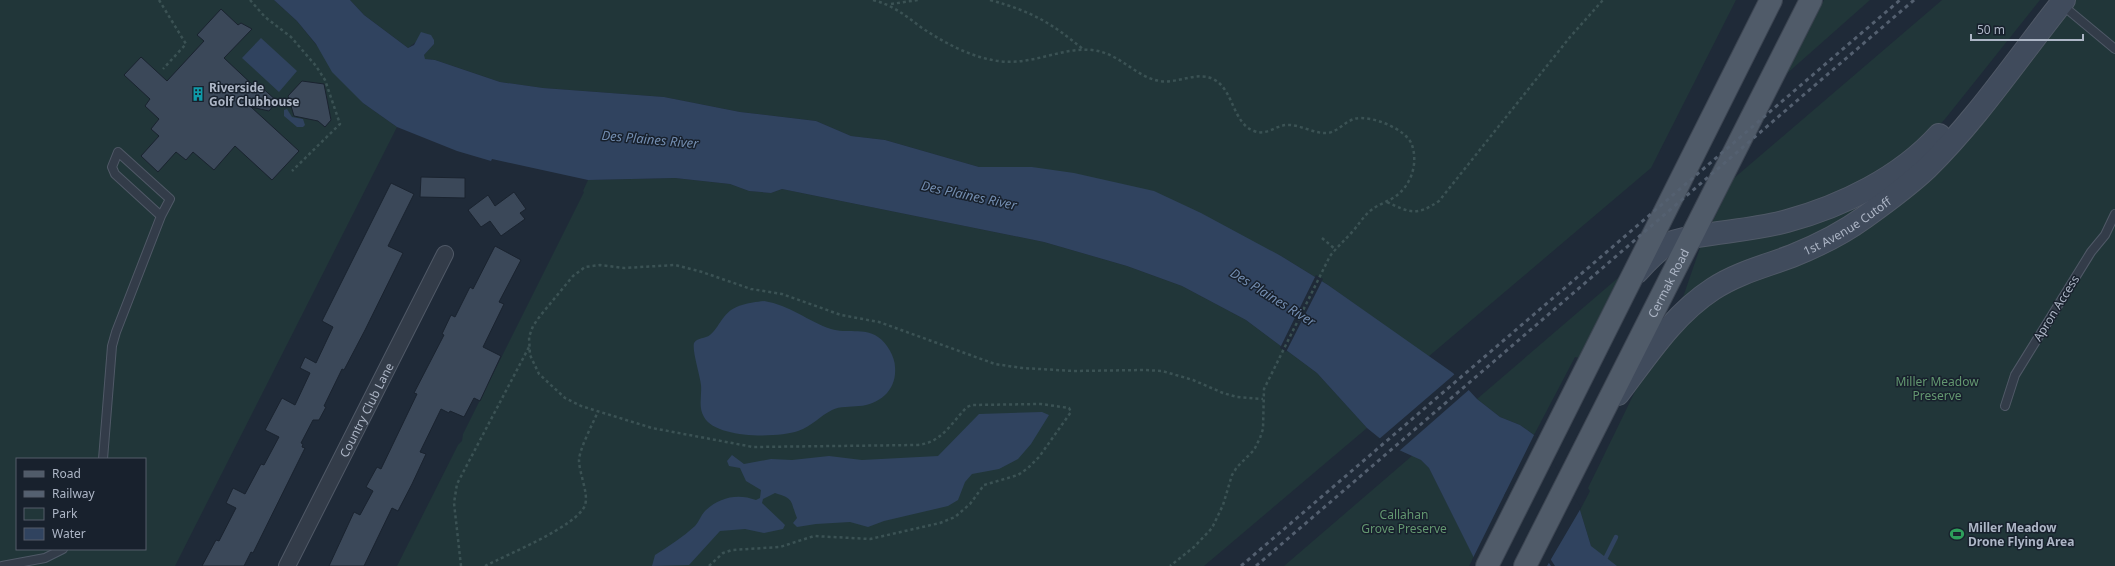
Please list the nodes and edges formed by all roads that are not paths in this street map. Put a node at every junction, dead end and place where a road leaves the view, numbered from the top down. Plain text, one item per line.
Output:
1 (1771, 0) edge
2 (1811, 0) edge
3 (2057, 1) edge
4 (2115, 49) edge
5 (2115, 214) edge
6 (161, 216) junction
7 (1690, 238) junction
8 (445, 254) dead end
9 (1630, 279) junction
10 (2005, 406) dead end
11 (1602, 414) junction
12 (103, 458) edge
13 (61, 550) edge
14 (21, 564) edge
15 (2, 566) edge
16 (287, 566) edge
17 (1487, 566) edge
18 (1525, 566) edge

1 - 9 main road
2 - 7 main road, Cermak Road
3 - 4 lane
3 - 7 main road, 1st Avenue Cutoff
3 - 11 main road, 1st Avenue Cutoff
5 - 10 lane, Apron Access
6 - 6 lane
6 - 12 lane
7 - 9 main road, 1st Avenue Cutoff
7 - 11 main road, Cermak Road
8 - 16 street, Country Club Lane
9 - 17 main road
11 - 18 main road, Cermak Road
13 - 14 lane
14 - 15 lane

